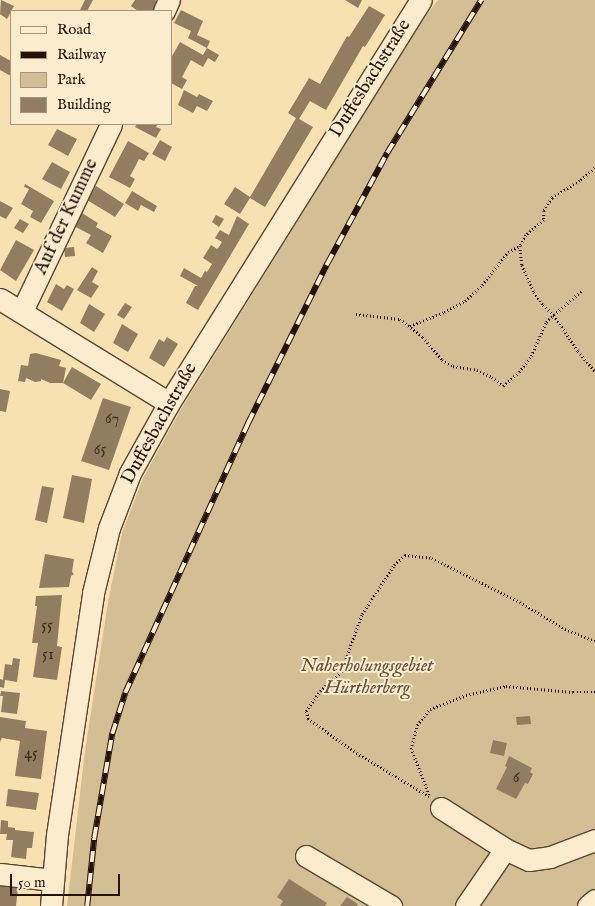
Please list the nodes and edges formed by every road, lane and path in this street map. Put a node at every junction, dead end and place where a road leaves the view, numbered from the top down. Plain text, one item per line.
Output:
1 (414, 2) edge
2 (111, 125) edge
3 (595, 168) edge
4 (520, 246) junction
5 (581, 291) dead end
6 (0, 298) edge
7 (22, 311) junction
8 (356, 314) dead end
9 (554, 315) junction
10 (410, 326) junction
11 (595, 371) edge
12 (168, 403) junction
13 (595, 641) edge
14 (595, 692) edge
15 (441, 808) dead end
16 (595, 840) edge
17 (505, 849) junction
18 (306, 856) dead end
19 (0, 874) edge
20 (53, 880) junction
21 (595, 900) edge
22 (51, 906) edge
23 (391, 906) edge
24 (466, 906) edge
25 (588, 906) edge

1 - 12 street, Duffesbachstraße
2 - 7 street, Auf der Kumme
3 - 4 path
4 - 9 path
4 - 10 path
5 - 9 path
6 - 7 street
7 - 12 street
8 - 10 path
9 - 10 path
9 - 11 path
12 - 20 street, Duffesbachstraße
13 - 14 path
15 - 17 street
16 - 17 street
17 - 24 street
18 - 23 street
19 - 20 street
20 - 22 street, Duffesbachstraße
21 - 25 street

